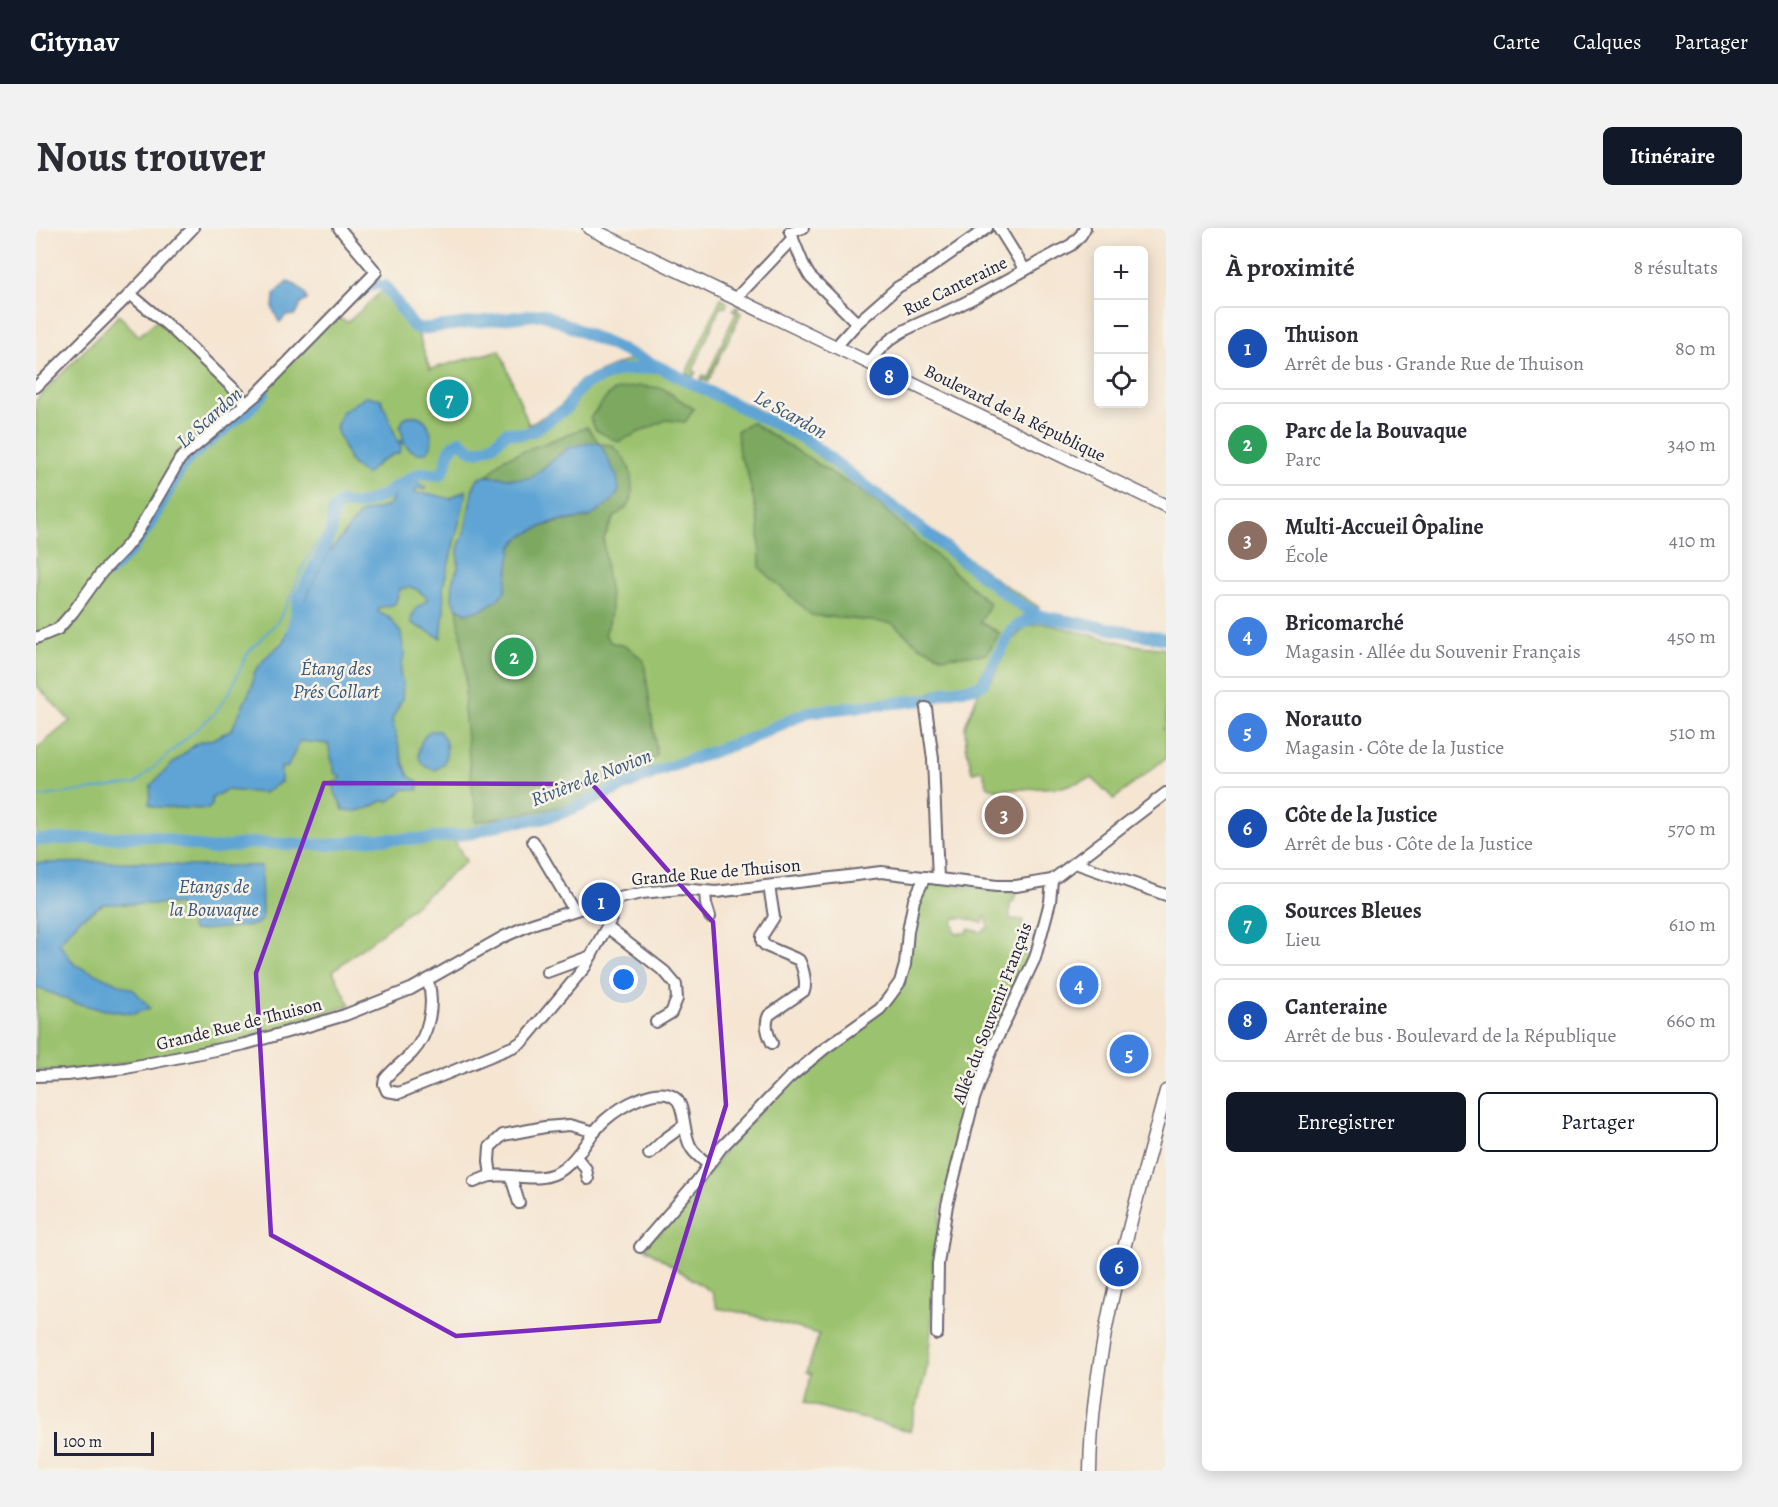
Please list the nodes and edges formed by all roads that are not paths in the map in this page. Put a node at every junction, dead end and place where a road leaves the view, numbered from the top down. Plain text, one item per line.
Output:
1 (193, 228) edge
2 (339, 228) edge
3 (589, 228) edge
4 (602, 228) edge
5 (803, 228) edge
6 (987, 228) edge
7 (999, 228) edge
8 (1085, 228) edge
9 (790, 231) edge
10 (1025, 270) junction
11 (130, 294) junction
12 (740, 294) junction
13 (857, 323) junction
14 (840, 342) junction
15 (873, 358) junction
16 (36, 387) edge
17 (245, 405) junction
18 (1166, 500) edge
19 (1166, 506) edge
20 (36, 638) edge
21 (926, 708) dead end
22 (1166, 793) edge
23 (533, 841) dead end
24 (1076, 863) junction
25 (925, 877) junction
26 (938, 879) junction
27 (1052, 880) junction
28 (770, 885) junction
29 (705, 892) junction
30 (1166, 895) edge
31 (615, 898) junction
32 (574, 910) junction
33 (710, 917) dead end
34 (607, 927) junction
35 (591, 956) junction
36 (547, 972) dead end
37 (428, 981) junction
38 (656, 1022) dead end
39 (772, 1043) dead end
40 (36, 1076) edge
41 (1166, 1091) edge
42 (683, 1126) junction
43 (595, 1132) junction
44 (649, 1154) dead end
45 (576, 1157) junction
46 (709, 1165) junction
47 (491, 1176) junction
48 (511, 1177) junction
49 (588, 1179) dead end
50 (474, 1182) dead end
51 (519, 1203) dead end
52 (640, 1247) dead end
53 (938, 1334) dead end
54 (1090, 1471) edge

1 - 11 street
2 - 17 street
3 - 19 main road, Boulevard de la République
4 - 12 main road, Boulevard de la République
5 - 9 street
6 - 13 street
7 - 10 street
8 - 10 street, Rue Canteraine
9 - 12 street
9 - 13 street
10 - 15 street, Rue Canteraine
11 - 16 street
11 - 17 street
12 - 14 main road, Boulevard de la République
13 - 14 street
14 - 15 main road, Boulevard de la République
15 - 18 main road, Boulevard de la République
17 - 20 street
21 - 26 street
22 - 24 street, Grande Rue de Thuison
23 - 32 street
24 - 27 street, Grande Rue de Thuison
24 - 30 street
25 - 26 street, Grande Rue de Thuison
25 - 28 street, Grande Rue de Thuison
25 - 46 street
26 - 27 street, Grande Rue de Thuison
27 - 53 street, Allée du Souvenir Français
28 - 29 street, Grande Rue de Thuison
28 - 39 street
29 - 31 street, Grande Rue de Thuison
29 - 33 street
31 - 32 street, Grande Rue de Thuison
31 - 34 street
32 - 37 street, Grande Rue de Thuison
34 - 35 street
34 - 38 street
35 - 36 street
35 - 37 street
37 - 40 street, Grande Rue de Thuison
41 - 54 main road
42 - 43 street
42 - 44 street
42 - 46 street
43 - 45 street
43 - 47 street
45 - 48 street
45 - 49 street
46 - 52 street
47 - 48 street
47 - 50 street
48 - 51 street

